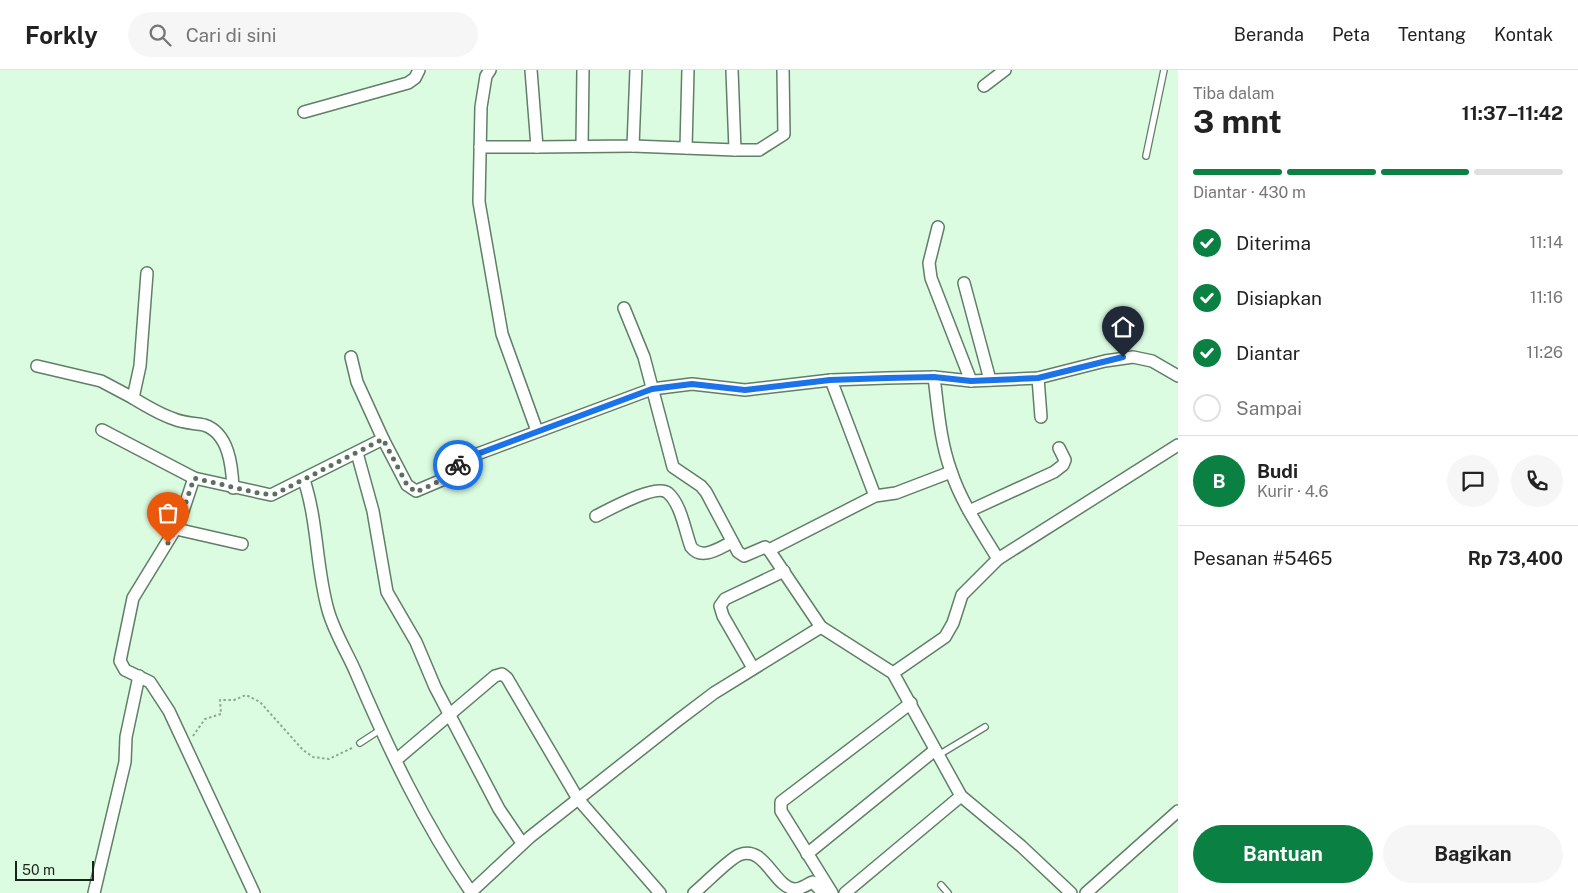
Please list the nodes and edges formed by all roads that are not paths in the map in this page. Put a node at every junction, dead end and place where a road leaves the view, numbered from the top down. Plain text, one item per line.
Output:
1 (419, 70) edge
2 (490, 70) edge
3 (531, 70) edge
4 (583, 70) edge
5 (636, 70) edge
6 (688, 70) edge
7 (732, 70) edge
8 (783, 70) edge
9 (1005, 70) edge
10 (1164, 70) edge
11 (984, 86) dead end
12 (304, 112) dead end
13 (582, 146) junction
14 (633, 146) junction
15 (480, 147) junction
16 (537, 147) junction
17 (686, 148) junction
18 (736, 150) junction
19 (1146, 156) dead end
20 (938, 227) dead end
21 (147, 273) dead end
22 (964, 283) dead end
23 (624, 308) dead end
24 (351, 357) dead end
25 (37, 366) dead end
26 (1178, 376) edge
27 (934, 377) junction
28 (1038, 378) junction
29 (830, 380) junction
30 (990, 380) junction
31 (971, 381) junction
32 (652, 389) junction
33 (133, 398) junction
34 (1041, 417) dead end
35 (102, 430) dead end
36 (537, 431) junction
37 (383, 439) junction
38 (1178, 445) edge
39 (1059, 448) dead end
40 (357, 453) junction
41 (951, 472) junction
42 (194, 478) junction
43 (304, 480) junction
44 (233, 488) junction
45 (875, 496) junction
46 (969, 511) junction
47 (596, 516) dead end
48 (176, 529) junction
49 (732, 542) junction
50 (242, 544) dead end
51 (769, 550) junction
52 (998, 559) junction
53 (784, 571) junction
54 (821, 627) junction
55 (753, 668) junction
56 (893, 673) junction
57 (139, 676) junction
58 (910, 703) junction
59 (449, 714) junction
60 (985, 727) dead end
61 (380, 730) junction
62 (360, 743) road end
63 (936, 753) junction
64 (396, 760) junction
65 (961, 796) junction
66 (578, 799) junction
67 (1178, 811) edge
68 (522, 843) junction
69 (807, 854) junction
70 (941, 885) dead end
71 (470, 892) edge
72 (94, 893) edge
73 (254, 893) edge
74 (660, 893) edge
75 (694, 893) edge
76 (823, 893) edge
77 (832, 893) edge
78 (844, 893) edge
79 (948, 893) edge
80 (1070, 893) edge
81 (1086, 893) edge

1 - 12 street
2 - 15 street
3 - 16 street
4 - 13 street
5 - 14 street
6 - 17 street
7 - 18 street
8 - 18 street
9 - 11 street
10 - 19 lane
13 - 14 street
13 - 16 street
14 - 17 street
15 - 16 street
15 - 36 street
17 - 18 street
20 - 31 street
21 - 33 street
22 - 30 street
23 - 32 street
24 - 37 street
25 - 33 street
26 - 28 street
27 - 29 street
27 - 31 street
27 - 41 street
28 - 30 street
28 - 34 street
29 - 32 street
29 - 45 street
30 - 31 street
32 - 36 street
32 - 49 street
33 - 44 street
35 - 42 street
36 - 37 street
37 - 40 street
38 - 52 street
39 - 46 street
40 - 43 street
40 - 59 street
41 - 45 street
41 - 46 street
42 - 44 street
42 - 48 street
43 - 44 street
43 - 61 street
45 - 51 street
46 - 52 street
47 - 49 street
48 - 50 street
48 - 57 street
49 - 51 street
51 - 53 street
52 - 56 street
53 - 54 street
53 - 55 street
54 - 55 street
54 - 56 street
55 - 66 street
56 - 58 street
57 - 72 street
57 - 73 street
58 - 63 street
58 - 69 street
59 - 64 street
59 - 66 street
59 - 68 street
60 - 63 lane
61 - 62 lane
61 - 64 street
63 - 65 street
63 - 69 street
64 - 71 street
65 - 78 street
65 - 80 street
66 - 68 street
66 - 74 street
67 - 81 street
68 - 71 street
69 - 77 street
70 - 79 lane
75 - 76 street

